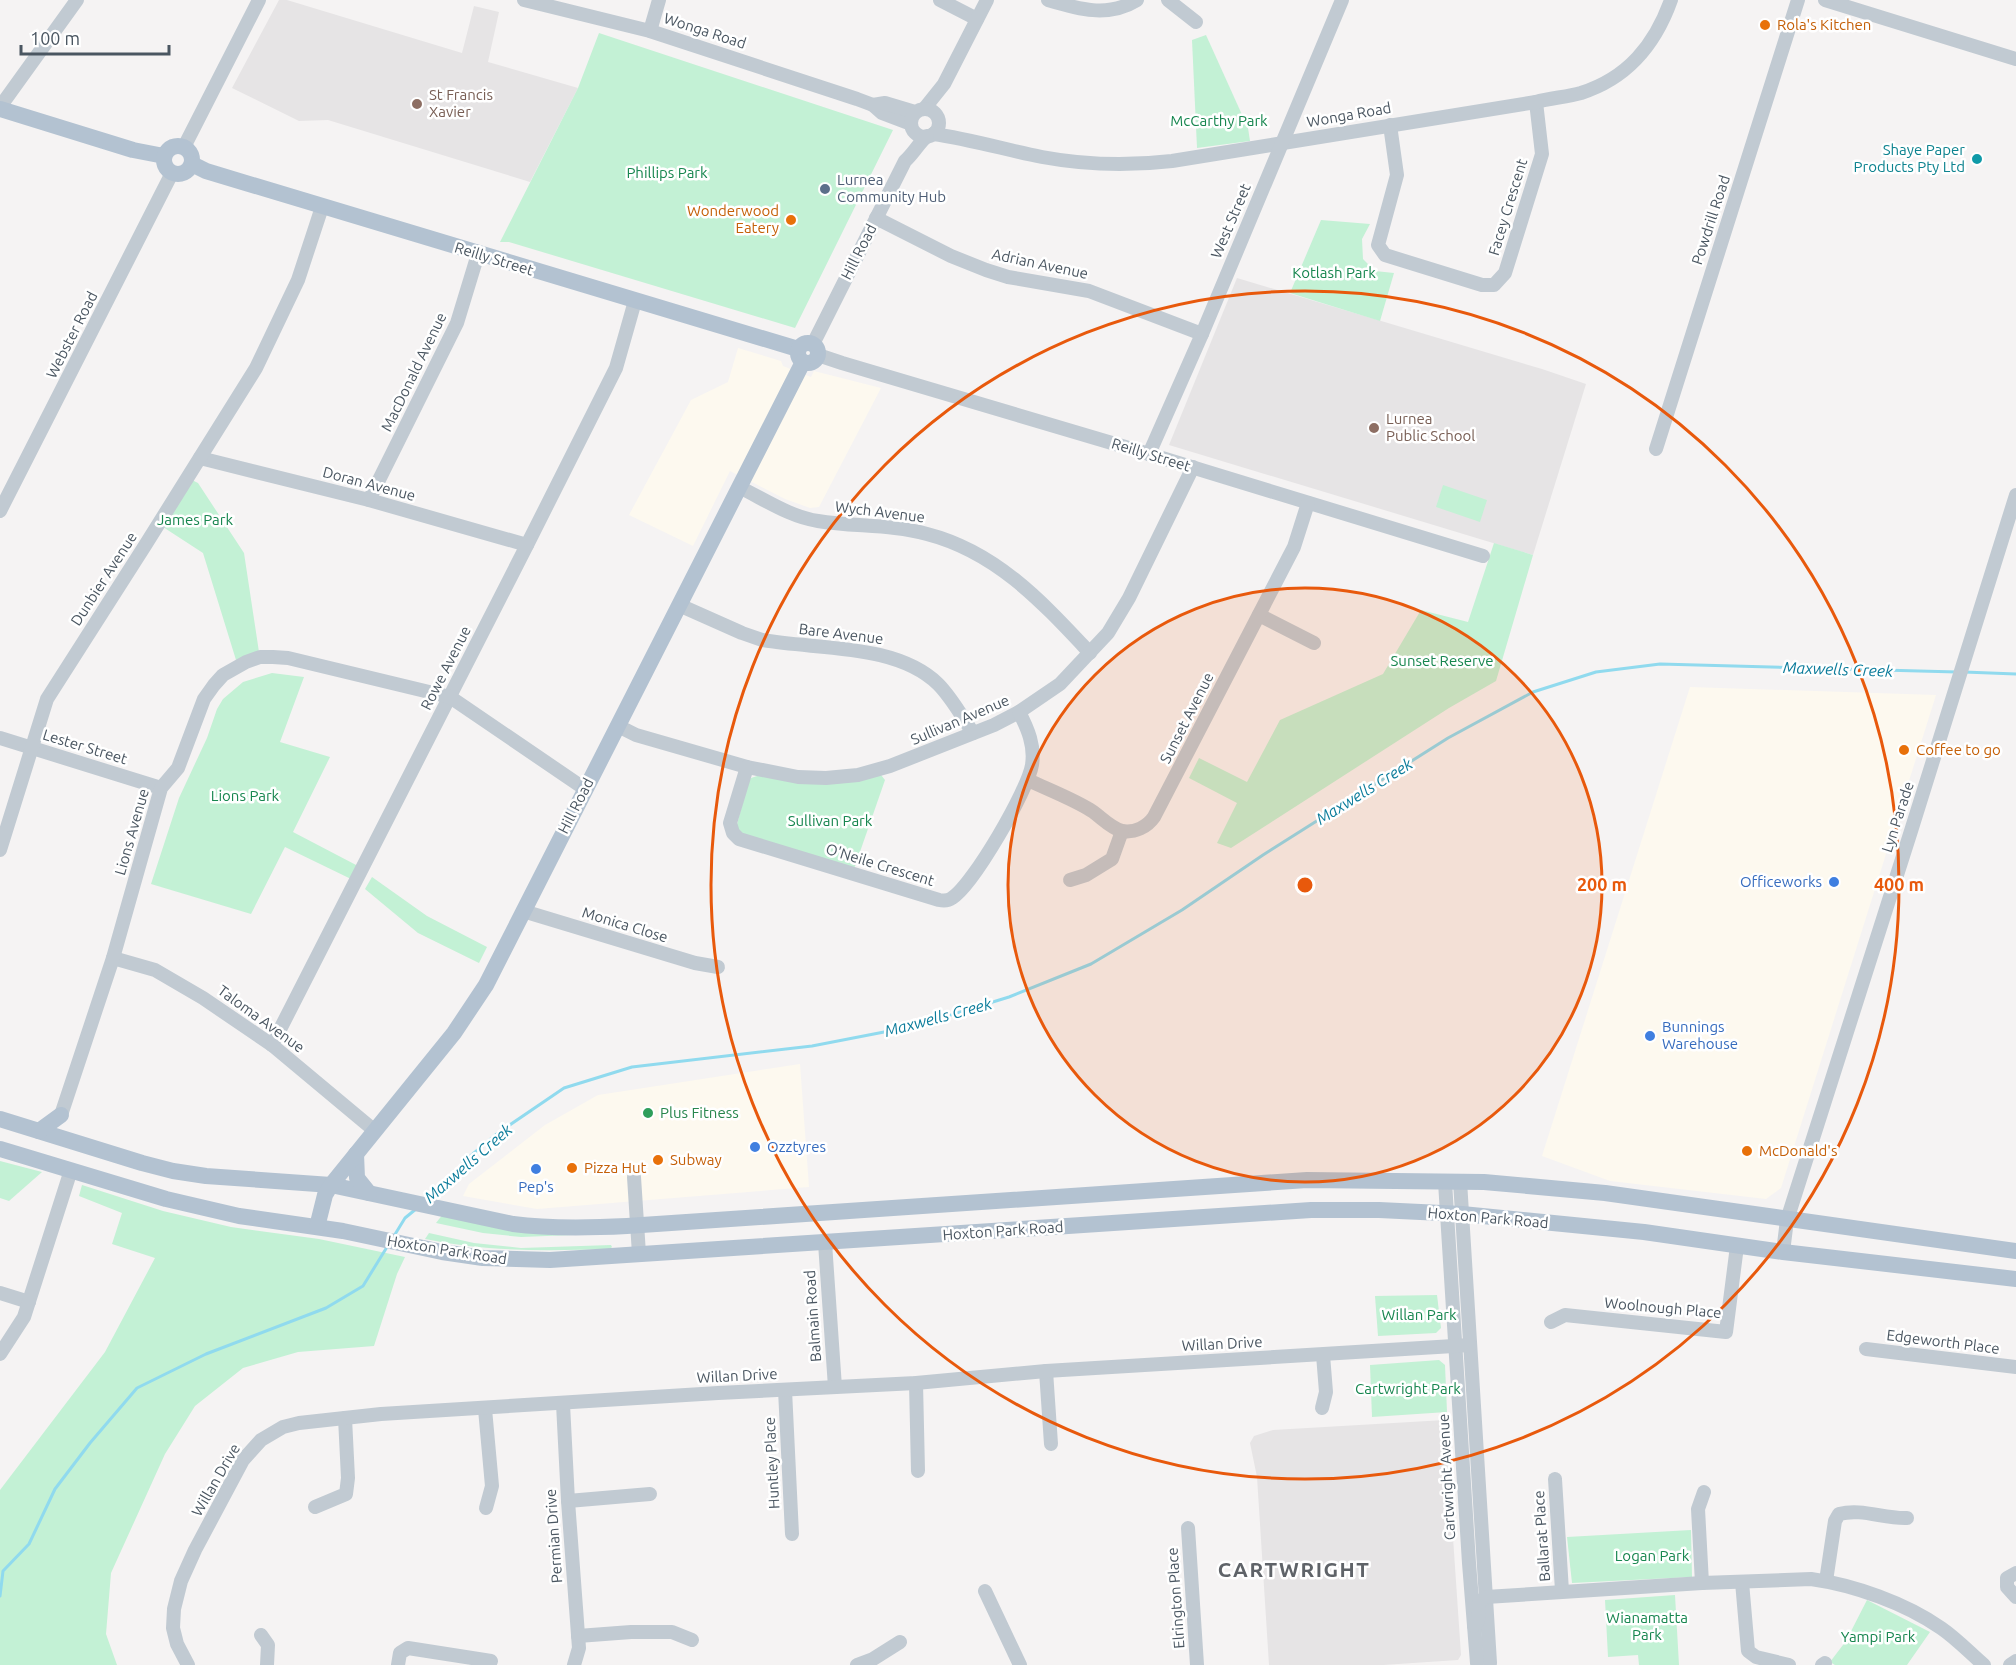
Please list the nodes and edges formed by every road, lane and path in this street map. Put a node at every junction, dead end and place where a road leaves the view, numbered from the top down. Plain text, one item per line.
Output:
1 (77, 0) edge
2 (260, 0) edge
3 (524, 0) edge
4 (659, 0) edge
5 (940, 0) edge
6 (987, 0) edge
7 (1048, 0) edge
8 (1137, 0) edge
9 (1168, 0) edge
10 (1342, 0) edge
11 (1671, 0) edge
12 (1798, 0) edge
13 (1825, 0) edge
14 (977, 19) junction
15 (1196, 22) dead end
16 (650, 31) junction
17 (2016, 59) edge
18 (1536, 102) junction
19 (0, 108) edge
20 (924, 122) junction
21 (1390, 125) junction
22 (1281, 144) junction
23 (184, 147) junction
24 (164, 156) junction
25 (192, 164) junction
26 (172, 174) junction
27 (322, 207) junction
28 (876, 218) junction
29 (478, 254) junction
30 (635, 301) junction
31 (1202, 333) junction
32 (808, 352) junction
33 (1656, 449) dead end
34 (1149, 454) junction
35 (200, 458) junction
36 (1193, 467) junction
37 (739, 488) junction
38 (2016, 495) edge
39 (369, 500) junction
40 (1308, 503) junction
41 (0, 511) edge
42 (527, 545) junction
43 (1483, 556) dead end
44 (679, 605) junction
45 (1259, 615) junction
46 (1314, 643) dead end
47 (1090, 653) junction
48 (450, 697) junction
49 (1019, 712) junction
50 (618, 726) junction
51 (973, 733) junction
52 (0, 738) edge
53 (32, 748) junction
54 (747, 767) junction
55 (1028, 780) junction
56 (161, 788) junction
57 (585, 789) junction
58 (1122, 831) junction
59 (0, 850) edge
60 (1070, 880) dead end
61 (523, 911) junction
62 (113, 958) junction
63 (718, 967) dead end
64 (272, 1044) junction
65 (62, 1115) joint
66 (0, 1119) edge
67 (39, 1131) junction
68 (375, 1131) junction
69 (0, 1149) edge
70 (356, 1154) junction
71 (71, 1170) junction
72 (634, 1177) dead end
73 (1453, 1182) junction
74 (331, 1185) junction
75 (369, 1193) junction
76 (1454, 1214) junction
77 (1787, 1220) junction
78 (637, 1226) junction
79 (317, 1227) junction
80 (825, 1243) junction
81 (1737, 1246) junction
82 (2016, 1251) edge
83 (1782, 1252) junction
84 (639, 1254) junction
85 (2016, 1279) edge
86 (0, 1293) edge
87 (29, 1302) junction
88 (1551, 1322) dead end
89 (1470, 1345) junction
90 (1455, 1346) junction
91 (1866, 1349) dead end
92 (0, 1354) edge
93 (1323, 1355) junction
94 (2016, 1367) edge
95 (1046, 1371) junction
96 (916, 1383) junction
97 (835, 1387) junction
98 (785, 1390) junction
99 (563, 1404) junction
100 (485, 1408) junction
101 (1322, 1408) dead end
102 (345, 1418) junction
103 (1051, 1444) dead end
104 (918, 1471) dead end
105 (1555, 1479) dead end
106 (1704, 1492) dead end
107 (650, 1494) dead end
108 (568, 1501) junction
109 (315, 1507) dead end
110 (486, 1508) dead end
111 (1907, 1518) dead end
112 (1188, 1528) dead end
113 (792, 1534) dead end
114 (2016, 1573) edge
115 (1826, 1581) junction
116 (1742, 1582) junction
117 (1702, 1583) junction
118 (985, 1591) dead end
119 (1562, 1591) junction
120 (1486, 1597) junction
121 (2016, 1597) edge
122 (1474, 1626) junction
123 (261, 1635) dead end
124 (578, 1636) junction
125 (692, 1640) dead end
126 (900, 1642) dead end
127 (490, 1661) dead end
128 (2016, 1661) edge
129 (874, 1662) edge
130 (1484, 1664) edge
131 (188, 1665) edge
132 (267, 1665) edge
133 (399, 1665) edge
134 (574, 1665) edge
135 (857, 1665) edge
136 (1020, 1665) edge
137 (1197, 1665) edge
138 (1789, 1665) edge
139 (1984, 1665) edge
140 (2010, 1665) edge

1 - 19 street
2 - 23 street
3 - 16 street, Wonga Road
4 - 16 street
5 - 14 street
6 - 14 street, Hill Road
7 - 8 street
9 - 15 street
10 - 22 street, West Street
11 - 18 street, Wonga Road
12 - 33 street, Powdrill Road
13 - 17 street
14 - 20 street, Hill Road
16 - 20 street, Wonga Road
18 - 21 street, Wonga Road
18 - 21 street, Facey Crescent
19 - 24 main road
20 - 22 street, Wonga Road
20 - 28 street, Hill Road
21 - 22 street, Wonga Road
22 - 31 street, West Street
23 - 24 main road
23 - 25 main road
24 - 26 main road
25 - 26 main road
25 - 27 main road, Reilly Street
26 - 41 street, Webster Road
27 - 29 main road, Reilly Street
27 - 35 street, Dunbier Avenue
28 - 31 street, Adrian Avenue
28 - 32 street, Hill Road
29 - 30 main road, Reilly Street
29 - 39 street, MacDonald Avenue
30 - 32 main road, Reilly Street
30 - 42 street, Rowe Avenue
31 - 34 street, West Street
32 - 34 street, Reilly Street
32 - 37 main road, Hill Road
34 - 36 street, Reilly Street
35 - 39 street, Doran Avenue
35 - 53 street, Dunbier Avenue
36 - 40 street, Reilly Street
36 - 47 street, Sullivan Avenue
37 - 44 main road, Hill Road
37 - 47 street, Wych Avenue
38 - 77 street, Lyn Parade
39 - 42 street, Doran Avenue
40 - 43 street, Reilly Street
40 - 45 street, Sunset Avenue
42 - 48 street, Rowe Avenue
44 - 50 main road, Hill Road
44 - 51 street, Bare Avenue
45 - 46 street
45 - 58 street, Sunset Avenue
47 - 49 street, Sullivan Avenue
48 - 56 street, Lions Avenue
48 - 57 street, Lions Avenue
48 - 64 street, Rowe Avenue
49 - 51 street, Sullivan Avenue
49 - 55 street, O'Neile Crescent
50 - 54 street, Sullivan Avenue
50 - 57 main road, Hill Road
51 - 54 street, Sullivan Avenue
52 - 53 street, Lester Street
53 - 56 street, Lester Street
53 - 59 street, Dunbier Avenue
54 - 55 street, O'Neile Crescent
55 - 58 street
56 - 62 street, Lions Avenue
57 - 61 main road, Hill Road
58 - 60 street
61 - 63 street, Monica Close
61 - 68 main road, Hill Road
62 - 64 street, Taloma Avenue
62 - 65 street, Lions Avenue
64 - 68 street, Taloma Avenue
65 - 67 main road
66 - 67 main road, Hoxton Park Road
67 - 74 main road, Hoxton Park Road
68 - 70 main road, Hill Road
69 - 71 main road, Hoxton Park Road
70 - 74 main road, Hill Road
70 - 75 main road
71 - 79 main road, Hoxton Park Road
71 - 87 street
72 - 78 street
73 - 76 street, Cartwright Avenue
73 - 77 main road, Hoxton Park Road
73 - 78 main road, Hoxton Park Road
74 - 75 main road, Hoxton Park Road
74 - 79 main road, Hill Road
75 - 78 main road, Hoxton Park Road
76 - 80 main road, Hoxton Park Road
76 - 81 main road, Hoxton Park Road
76 - 89 street, Cartwright Avenue
76 - 90 street, Cartwright Avenue
77 - 82 main road, Hoxton Park Road
77 - 83 street, Lyn Parade
78 - 84 street
79 - 84 main road, Hoxton Park Road
80 - 84 main road, Hoxton Park Road
80 - 97 street, Balmain Road
81 - 83 main road, Hoxton Park Road
81 - 88 street, Woolnough Place
83 - 85 main road, Hoxton Park Road
86 - 87 street
87 - 92 street
89 - 90 street, Willan Drive
89 - 120 street, Cartwright Avenue
90 - 93 street, Willan Drive
90 - 122 street, Cartwright Avenue
91 - 94 street, Edgeworth Place
93 - 95 street, Willan Drive
93 - 101 street
95 - 96 street, Willan Drive
95 - 103 street
96 - 97 street, Willan Drive
96 - 104 street
97 - 98 street, Willan Drive
98 - 99 street, Willan Drive
98 - 113 street, Huntley Place
99 - 100 street, Willan Drive
99 - 108 street, Permian Drive
100 - 102 street, Willan Drive
100 - 110 street
102 - 109 street
102 - 131 street, Willan Drive
105 - 119 street, Ballarat Place
106 - 117 street
107 - 108 street
108 - 124 street, Permian Drive
111 - 115 street
112 - 137 street, Elrington Place
114 - 121 street
115 - 116 street
115 - 139 street
116 - 117 street
116 - 138 street
117 - 119 street
118 - 136 street
119 - 120 street
120 - 122 street
120 - 130 street, Cartwright Avenue
122 - 130 street, Cartwright Avenue
123 - 132 street
124 - 125 street
124 - 134 street, Permian Drive
126 - 129 street
127 - 133 street
128 - 140 street
129 - 135 street

